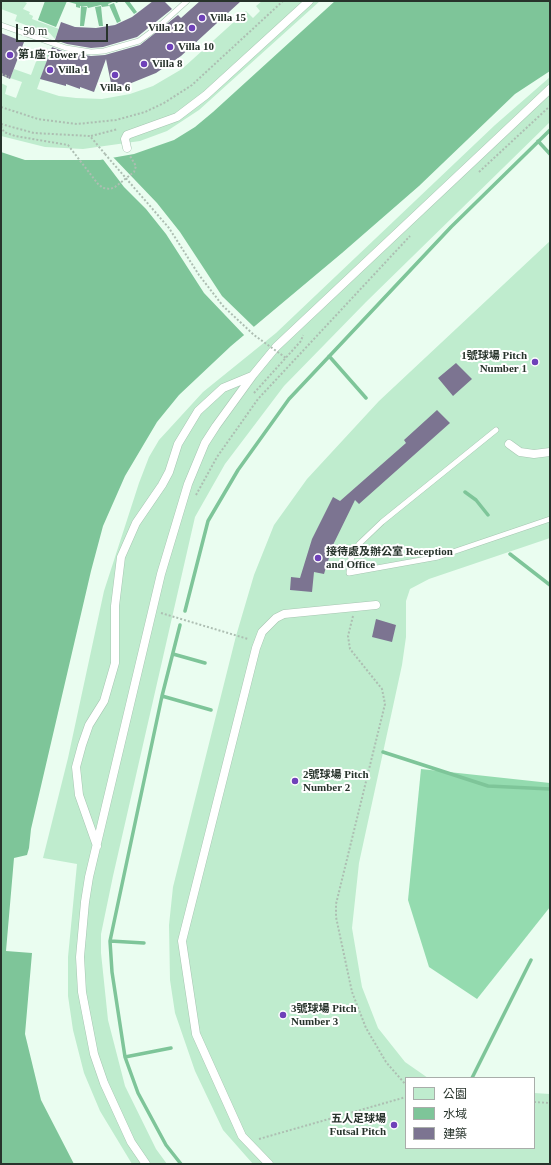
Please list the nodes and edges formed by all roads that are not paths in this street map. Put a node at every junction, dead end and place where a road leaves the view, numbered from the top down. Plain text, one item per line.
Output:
1 (187, 1) edge
2 (309, 1) edge
3 (1, 25) edge
4 (550, 89) edge
5 (126, 148) road end
6 (253, 375) junction
7 (496, 430) dead end
8 (509, 444) dead end
9 (550, 452) edge
10 (550, 519) edge
11 (376, 606) dead end
12 (97, 846) junction
13 (146, 1164) edge
14 (269, 1164) edge

1 - 3 lane
2 - 5 street
4 - 6 street
6 - 12 street
6 - 12 street
7 - 10 lane
8 - 9 street
11 - 14 street
12 - 13 street

